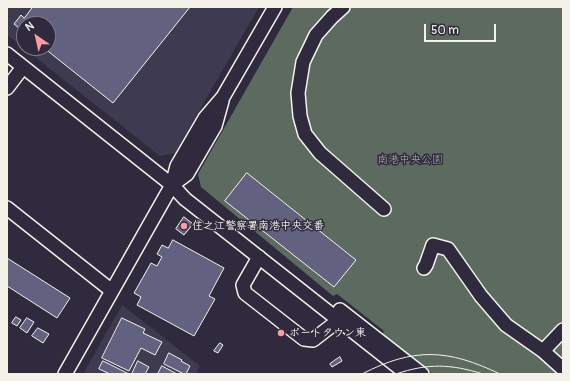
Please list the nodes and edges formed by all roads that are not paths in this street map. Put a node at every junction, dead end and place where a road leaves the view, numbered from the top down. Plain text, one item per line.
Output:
1 (275, 7) edge
2 (344, 7) edge
3 (7, 54) edge
4 (23, 67) junction
5 (7, 88) edge
6 (172, 185) junction
7 (7, 208) edge
8 (384, 209) dead end
9 (259, 257) junction
10 (424, 268) dead end
11 (112, 291) junction
12 (339, 320) junction
13 (563, 330) edge
14 (543, 351) junction
15 (563, 369) edge
16 (66, 374) edge
17 (407, 374) edge
18 (422, 374) edge

1 - 6 street
2 - 8 street
3 - 4 street
4 - 5 street
4 - 6 street
6 - 9 street
6 - 11 street
6 - 18 street
7 - 11 street
9 - 12 street
9 - 12 street
10 - 14 street
11 - 16 street
12 - 17 street
13 - 14 street
14 - 15 street

